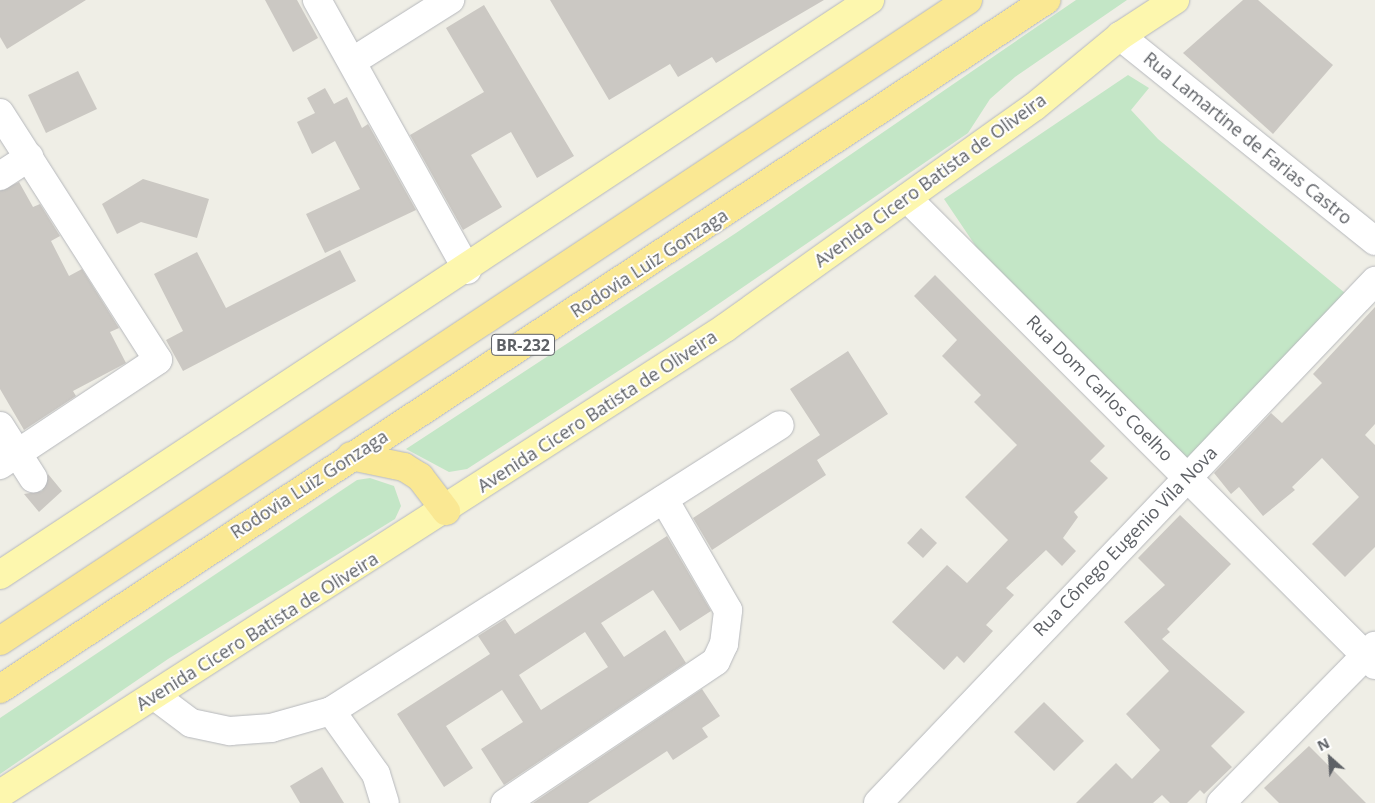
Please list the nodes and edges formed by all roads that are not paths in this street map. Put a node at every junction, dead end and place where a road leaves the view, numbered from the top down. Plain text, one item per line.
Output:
1 (317, 0) edge
2 (450, 0) edge
3 (968, 0) edge
4 (1046, 0) edge
5 (1175, 0) edge
6 (862, 2) edge
7 (1120, 36) junction
8 (353, 61) junction
9 (0, 112) edge
10 (29, 157) junction
11 (0, 176) edge
12 (907, 198) junction
13 (1375, 241) edge
14 (467, 270) junction
15 (1375, 281) edge
16 (780, 425) dead end
17 (0, 426) edge
18 (351, 456) junction
19 (9, 459) edge
20 (1189, 476) junction
21 (33, 478) dead end
22 (664, 499) junction
23 (446, 511) junction
24 (0, 575) edge
25 (0, 641) edge
26 (1372, 656) edge
27 (0, 689) edge
28 (155, 696) junction
29 (331, 711) junction
30 (0, 794) edge
31 (385, 803) edge
32 (505, 803) edge
33 (878, 803) edge
34 (1221, 803) edge

1 - 8 street
2 - 8 street
3 - 25 highway, BR-232
4 - 18 highway, Rodovia Luiz Gonzaga / BR-232
5 - 7 main road, Avenida Cicero Batista de Oliveira
6 - 14 main road
7 - 12 main road, Avenida Cicero Batista de Oliveira
7 - 13 street, Rua Lamartine de Farias Castro
8 - 14 street
9 - 10 street
10 - 11 street
10 - 19 street
12 - 20 street, Rua Dom Carlos Coelho
12 - 23 main road, Avenida Cicero Batista de Oliveira
14 - 24 main road
15 - 20 street, Rua Cônego Eugenio Vila Nova
16 - 22 street
17 - 19 street
18 - 23 highway
18 - 27 highway, Rodovia Luiz Gonzaga / BR-232
19 - 21 street
20 - 26 street, Rua Dom Carlos Coelho
20 - 33 street, Rua Cônego Eugenio Vila Nova
22 - 29 street
22 - 32 street
23 - 28 main road, Avenida Cicero Batista de Oliveira
26 - 34 street
28 - 29 street
28 - 30 main road, Avenida Cicero Batista de Oliveira
29 - 31 street

